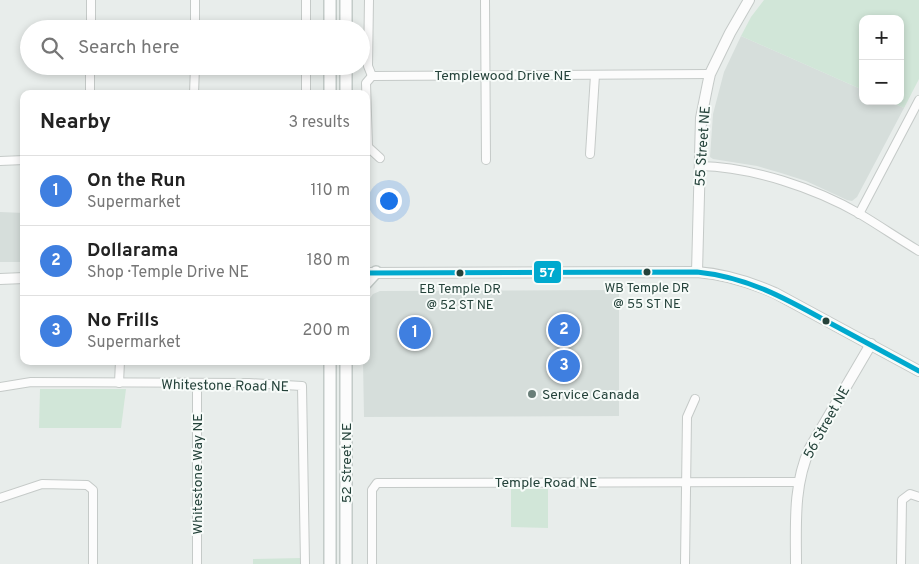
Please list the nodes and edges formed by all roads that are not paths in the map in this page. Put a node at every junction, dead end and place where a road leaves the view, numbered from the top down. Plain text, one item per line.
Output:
1 (91, 0) edge
2 (195, 0) edge
3 (306, 0) edge
4 (330, 0) edge
5 (346, 0) edge
6 (368, 0) edge
7 (485, 0) edge
8 (749, 0) edge
9 (91, 20) edge
10 (195, 20) edge
11 (306, 20) edge
12 (330, 20) edge
13 (346, 20) edge
14 (368, 20) edge
15 (370, 71) edge
16 (710, 74) junction
17 (90, 75) edge
18 (195, 75) edge
19 (306, 75) edge
20 (330, 75) edge
21 (346, 75) edge
22 (486, 75) junction
23 (595, 75) junction
24 (372, 76) junction
25 (90, 90) edge
26 (194, 90) edge
27 (306, 90) edge
28 (330, 90) edge
29 (346, 90) edge
30 (366, 90) edge
31 (919, 102) edge
32 (370, 148) edge
33 (590, 154) dead end
34 (380, 158) dead end
35 (20, 160) edge
36 (486, 160) dead end
37 (0, 161) edge
38 (700, 166) junction
39 (859, 214) junction
40 (919, 251) edge
41 (371, 272) edge
42 (697, 272) junction
43 (20, 278) edge
44 (0, 279) edge
45 (871, 344) junction
46 (120, 365) edge
47 (330, 365) edge
48 (346, 365) edge
49 (919, 371) edge
50 (119, 383) junction
51 (197, 384) junction
52 (0, 387) edge
53 (694, 398) dead end
54 (685, 482) junction
55 (799, 482) junction
56 (919, 497) edge
57 (0, 498) edge
58 (93, 564) edge
59 (197, 564) edge
60 (305, 564) edge
61 (330, 564) edge
62 (346, 564) edge
63 (372, 564) edge
64 (685, 564) edge
65 (796, 564) edge
66 (901, 564) edge

1 - 9 street
2 - 10 street
3 - 11 street
4 - 12 main road
5 - 13 main road
6 - 14 street
7 - 22 street
8 - 16 street, 55 Street NE
15 - 24 street
16 - 23 street, Templewood Drive NE
16 - 38 street, 55 Street NE
17 - 25 street
18 - 26 street
19 - 27 street
20 - 28 main road
21 - 29 main road
22 - 23 street, Templewood Drive NE
22 - 24 street, Templewood Drive NE
22 - 36 street
23 - 33 street
24 - 30 street
31 - 39 street
32 - 34 street
35 - 37 street
38 - 39 street
38 - 42 street, 55 Street NE
39 - 40 street
41 - 42 street
42 - 45 street
43 - 44 street
45 - 49 street
45 - 55 street, 56 Street NE
46 - 50 street
47 - 61 main road, 52 Street NE
48 - 62 main road, 52 Street NE
50 - 51 street, Whitestone Road NE
50 - 52 street, Whitestone Road NE
51 - 59 street, Whitestone Way NE
51 - 60 street, Whitestone Road NE
53 - 54 street
54 - 55 street, Temple Road NE
54 - 63 street, Temple Road NE
54 - 64 street
55 - 65 street, 56 Street NE
56 - 66 street
57 - 58 street

